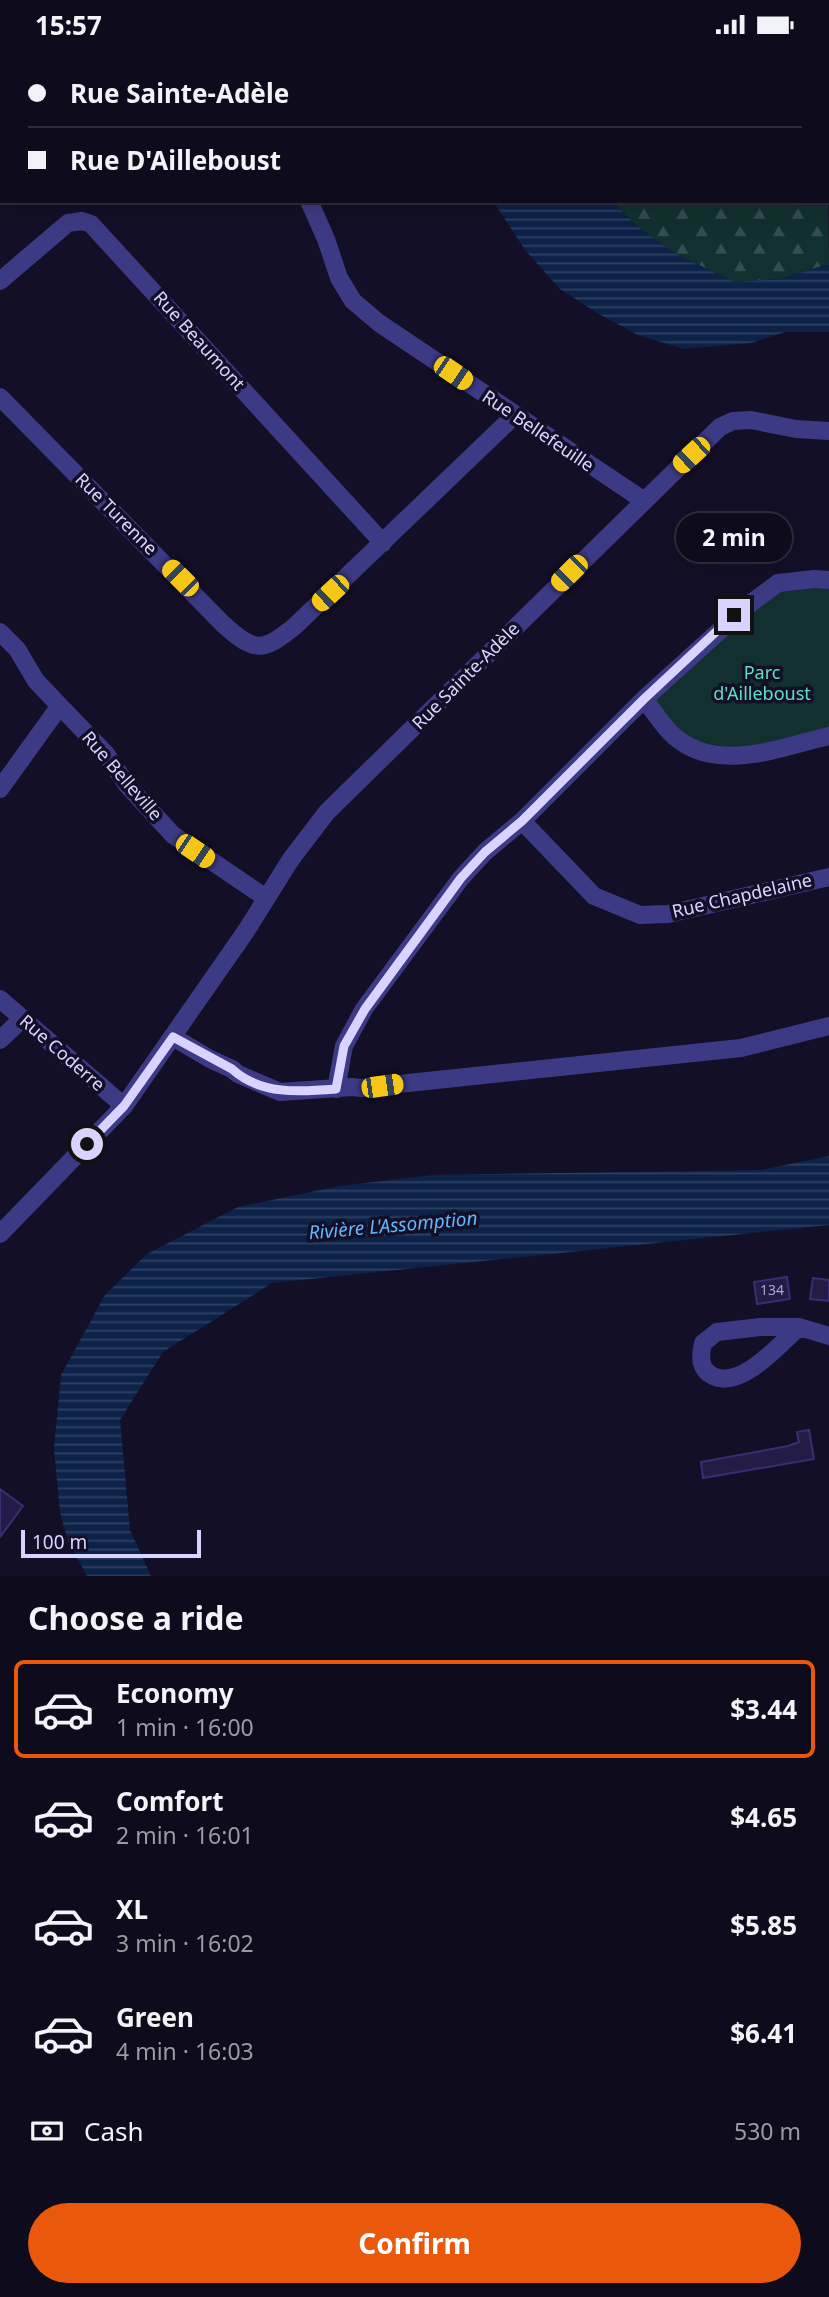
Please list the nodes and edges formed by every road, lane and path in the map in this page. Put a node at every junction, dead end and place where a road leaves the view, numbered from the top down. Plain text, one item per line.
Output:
1 (310, 203) edge
2 (0, 281) edge
3 (0, 397) edge
4 (514, 416) junction
5 (829, 431) edge
6 (643, 500) junction
7 (383, 543) junction
8 (829, 580) edge
9 (0, 632) edge
10 (644, 699) junction
11 (59, 707) junction
12 (829, 736) edge
13 (0, 789) edge
14 (522, 821) junction
15 (829, 877) edge
16 (266, 898) junction
17 (0, 999) edge
18 (22, 1019) junction
19 (829, 1026) edge
20 (173, 1037) junction
21 (0, 1040) edge
22 (336, 1089) junction
23 (124, 1106) junction
24 (0, 1234) edge
25 (799, 1327) junction
26 (829, 1336) edge

1 - 4 street, Rue Bellefeuille
2 - 7 street, Rue Beaumont
3 - 7 street, Rue Turenne
4 - 6 street, Rue Bellefeuille
4 - 7 street, Rue Turenne
5 - 6 street, Rue Sainte-Adèle
6 - 16 street, Rue Sainte-Adèle
8 - 10 street
9 - 11 street, Rue Belleville
10 - 12 street
10 - 14 street
11 - 13 street
11 - 16 street, Rue Belleville
14 - 15 street, Rue Chapdelaine
14 - 22 street
16 - 20 street, Rue Sainte-Adèle
17 - 18 street, Rue Coderre
18 - 21 street
18 - 23 street, Rue Coderre
19 - 22 street
20 - 22 street
20 - 23 street, Rue Sainte-Adèle
23 - 24 street, Rue Sainte-Adèle
25 - 25 street
25 - 26 street

